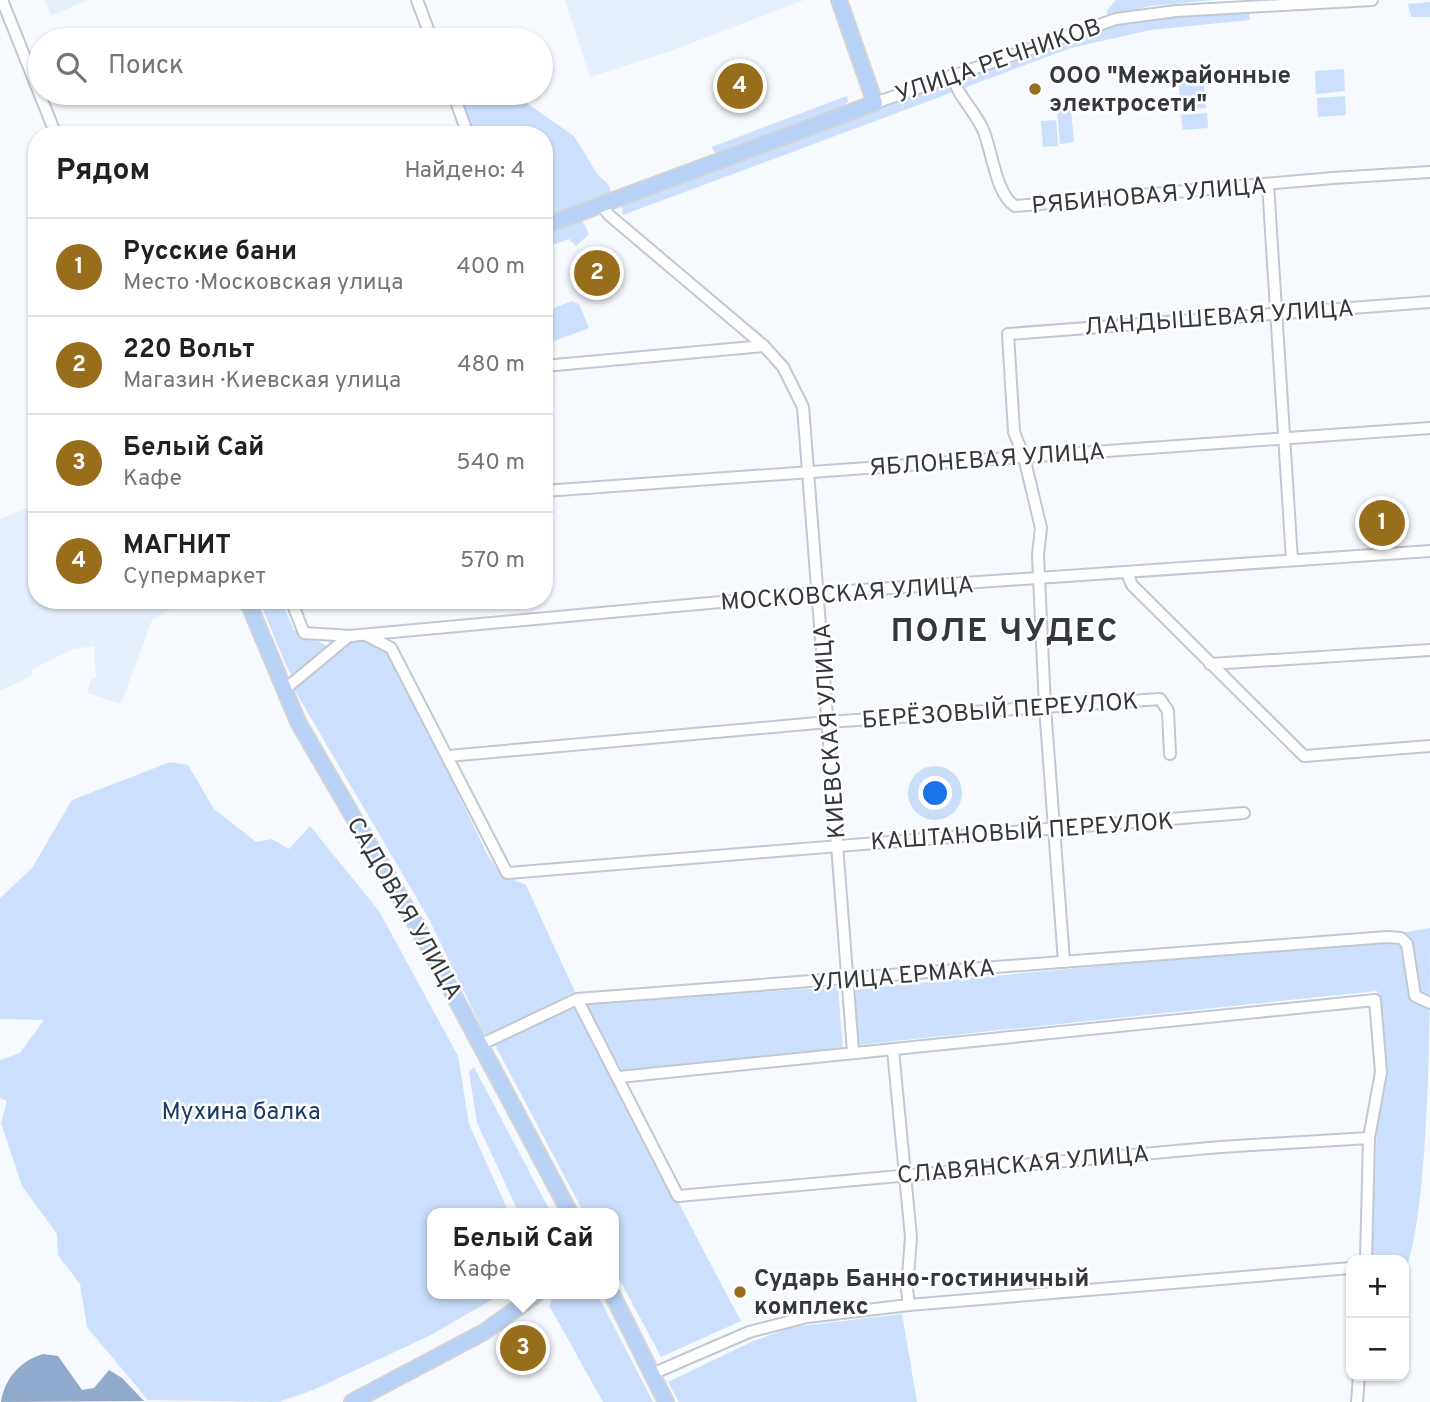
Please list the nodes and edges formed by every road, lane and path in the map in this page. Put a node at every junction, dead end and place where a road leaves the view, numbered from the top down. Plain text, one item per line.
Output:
1 (2, 0) edge
2 (417, 0) edge
3 (839, 0) edge
4 (1372, 0) edge
5 (428, 28) edge
6 (28, 65) edge
7 (952, 75) junction
8 (875, 103) junction
9 (44, 105) edge
10 (457, 105) edge
11 (52, 126) edge
12 (465, 126) edge
13 (1430, 172) edge
14 (1268, 184) junction
15 (601, 205) junction
16 (553, 223) edge
17 (1430, 302) edge
18 (1276, 312) junction
19 (764, 346) junction
20 (553, 365) edge
21 (1430, 428) edge
22 (1283, 437) junction
23 (1024, 457) junction
24 (810, 470) junction
25 (553, 490) edge
26 (1430, 551) edge
27 (1292, 560) junction
28 (1127, 573) junction
29 (1039, 579) junction
30 (819, 593) junction
31 (251, 609) edge
32 (295, 609) edge
33 (349, 636) junction
34 (1430, 650) edge
35 (1210, 664) junction
36 (284, 691) junction
37 (1045, 707) junction
38 (828, 722) junction
39 (1430, 746) edge
40 (1170, 754) dead end
41 (448, 756) junction
42 (1244, 813) dead end
43 (1054, 831) junction
44 (838, 845) junction
45 (1064, 962) junction
46 (846, 980) junction
47 (577, 999) junction
48 (1430, 1003) edge
49 (480, 1045) junction
50 (893, 1050) junction
51 (853, 1051) junction
52 (620, 1077) junction
53 (1369, 1138) junction
54 (906, 1175) junction
55 (567, 1208) edge
56 (1366, 1255) edge
57 (1346, 1268) edge
58 (530, 1299) edge
59 (614, 1299) edge
60 (909, 1305) junction
61 (652, 1374) junction
62 (1359, 1381) edge
63 (352, 1402) edge
64 (666, 1402) edge
65 (1357, 1402) edge

1 - 6 street
2 - 5 street
3 - 8 main road
4 - 7 street, УЛИЦА РЕЧНИКОВ
7 - 8 street, УЛИЦА РЕЧНИКОВ
7 - 14 street, РЯБИНОВАЯ УЛИЦА
8 - 15 main road
9 - 11 street
10 - 12 street
13 - 14 street, РЯБИНОВАЯ УЛИЦА
14 - 18 street
15 - 16 main road
15 - 19 street, КИЕВСКАЯ УЛИЦА
17 - 18 street, ЛАНДЫШЕВАЯ УЛИЦА
18 - 22 street
18 - 23 street, ЛАНДЫШЕВАЯ УЛИЦА
19 - 20 street
19 - 24 street, КИЕВСКАЯ УЛИЦА
21 - 22 street, ЯБЛОНЕВАЯ УЛИЦА
22 - 23 street, ЯБЛОНЕВАЯ УЛИЦА
22 - 27 street
23 - 24 street, ЯБЛОНЕВАЯ УЛИЦА
23 - 29 street
24 - 25 street, ЯБЛОНЕВАЯ УЛИЦА
24 - 30 street, КИЕВСКАЯ УЛИЦА
26 - 27 street, МОСКОВСКАЯ УЛИЦА
27 - 28 street, МОСКОВСКАЯ УЛИЦА
28 - 29 street, МОСКОВСКАЯ УЛИЦА
28 - 35 street
29 - 30 street, МОСКОВСКАЯ УЛИЦА
29 - 37 street
30 - 33 street, МОСКОВСКАЯ УЛИЦА
30 - 38 street, КИЕВСКАЯ УЛИЦА
31 - 36 main road, САДОВАЯ УЛИЦА
32 - 33 street
33 - 36 street
33 - 41 street
34 - 35 street
35 - 39 street
36 - 49 main road, САДОВАЯ УЛИЦА
37 - 38 street, БЕРЁЗОВЫЙ ПЕРЕУЛОК
37 - 40 street, БЕРЁЗОВЫЙ ПЕРЕУЛОК
37 - 43 street
38 - 41 street, БЕРЁЗОВЫЙ ПЕРЕУЛОК
38 - 44 street, КИЕВСКАЯ УЛИЦА
41 - 44 street, КАШТАНОВЫЙ ПЕРЕУЛОК
42 - 43 street, КАШТАНОВЫЙ ПЕРЕУЛОК
43 - 44 street, КАШТАНОВЫЙ ПЕРЕУЛОК
43 - 45 street
44 - 46 street, КИЕВСКАЯ УЛИЦА
45 - 46 street, УЛИЦА ЕРМАКА
45 - 48 street, УЛИЦА ЕРМАКА
46 - 47 street, УЛИЦА ЕРМАКА
46 - 51 street, КИЕВСКАЯ УЛИЦА
47 - 49 street, УЛИЦА ЕРМАКА
47 - 52 street
49 - 55 main road, САДОВАЯ УЛИЦА
50 - 51 street
50 - 53 street
50 - 54 street
51 - 52 street
52 - 54 street, СЛАВЯНСКАЯ УЛИЦА
53 - 54 street, СЛАВЯНСКАЯ УЛИЦА
53 - 56 street
54 - 60 street
57 - 60 street
58 - 63 main road
59 - 61 main road
60 - 61 street
61 - 64 main road
62 - 65 street

